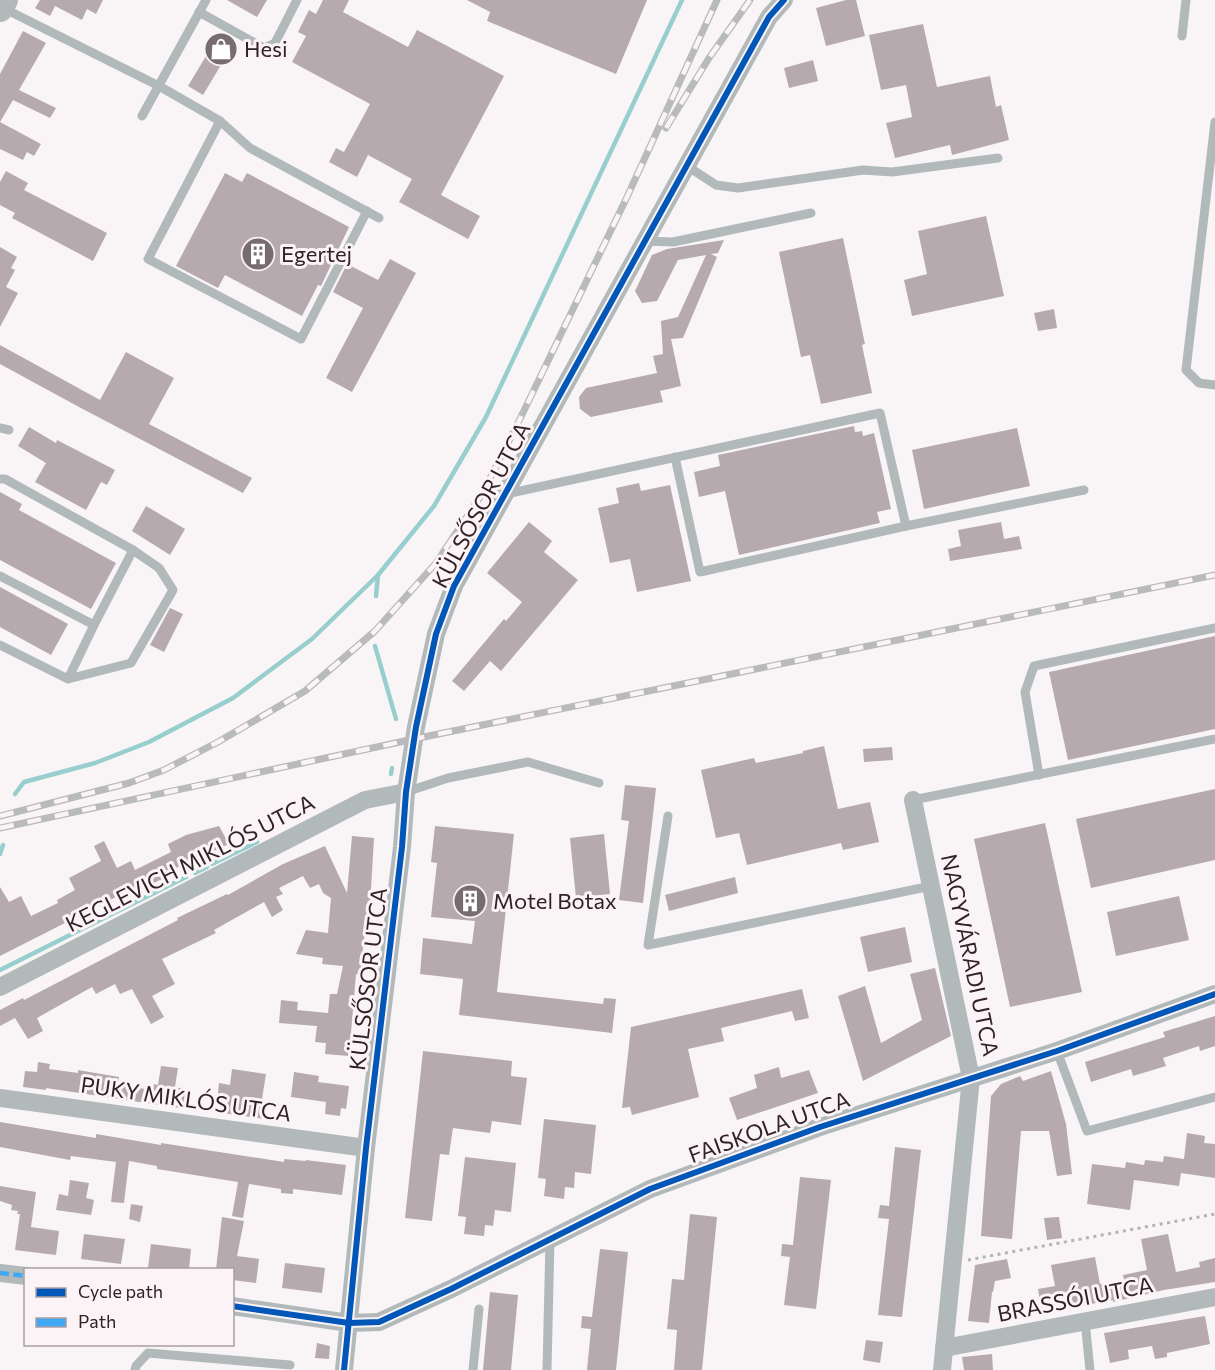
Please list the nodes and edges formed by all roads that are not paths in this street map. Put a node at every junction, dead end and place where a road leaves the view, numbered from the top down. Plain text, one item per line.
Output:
1 (206, 0) edge
2 (297, 0) edge
3 (784, 0) edge
4 (1186, 0) edge
5 (2, 5) edge
6 (200, 12) junction
7 (1182, 36) dead end
8 (159, 86) junction
9 (142, 116) dead end
10 (220, 121) junction
11 (1215, 122) edge
12 (998, 158) dead end
13 (687, 166) junction
14 (368, 211) junction
15 (811, 213) dead end
16 (379, 218) dead end
17 (645, 241) junction
18 (1215, 385) edge
19 (675, 457) junction
20 (0, 479) edge
21 (1084, 490) dead end
22 (506, 494) junction
23 (906, 526) junction
24 (133, 550) junction
25 (0, 576) edge
26 (94, 625) junction
27 (1215, 628) edge
28 (0, 645) edge
29 (68, 679) junction
30 (1215, 739) edge
31 (1039, 775) junction
32 (599, 783) dead end
33 (406, 792) junction
34 (913, 800) joint
35 (668, 816) dead end
36 (931, 886) junction
37 (0, 987) edge
38 (1215, 994) edge
39 (1058, 1051) junction
40 (971, 1078) junction
41 (1215, 1097) edge
42 (0, 1098) edge
43 (366, 1148) junction
44 (550, 1239) junction
45 (0, 1273) edge
46 (24, 1276) edge
47 (1215, 1297) edge
48 (234, 1306) edge
49 (479, 1309) dead end
50 (1085, 1321) junction
51 (349, 1323) junction
52 (944, 1348) junction
53 (290, 1365) dead end
54 (546, 1369) edge
55 (135, 1370) edge
56 (344, 1370) edge
57 (473, 1370) edge
58 (942, 1370) edge
59 (1090, 1370) edge

1 - 6 lane
2 - 6 lane
3 - 13 street, KÜLSŐSOR UTCA
4 - 7 lane
5 - 8 lane
6 - 8 lane
8 - 9 lane
8 - 10 lane
10 - 14 lane
10 - 14 lane
11 - 18 lane
12 - 13 lane
13 - 17 street, KÜLSŐSOR UTCA
14 - 16 lane
15 - 17 lane
17 - 22 street, KÜLSŐSOR UTCA
19 - 22 lane
19 - 23 lane
19 - 23 lane
20 - 24 lane
21 - 23 lane
22 - 33 street, KÜLSŐSOR UTCA
24 - 26 lane
24 - 29 lane
25 - 26 lane
26 - 29 lane
27 - 31 lane
28 - 29 lane
30 - 31 lane
31 - 34 lane
32 - 33 lane
33 - 37 street, KEGLEVICH MIKLÓS UTCA
33 - 43 street, KÜLSŐSOR UTCA
34 - 36 street, NAGYVÁRADI UTCA
35 - 36 lane
36 - 40 street, NAGYVÁRADI UTCA
38 - 39 street, FAISKOLA UTCA
39 - 40 street, FAISKOLA UTCA
39 - 41 lane
40 - 44 street, FAISKOLA UTCA
40 - 52 street, NAGYVÁRADI UTCA
42 - 43 street, PUKY MIKLÓS UTCA
43 - 51 street, KÜLSŐSOR UTCA
44 - 51 street, FAISKOLA UTCA
44 - 54 lane
45 - 46 street
47 - 50 street, BRASSÓI UTCA
48 - 51 street, FAISKOLA UTCA
49 - 57 lane
50 - 52 street, BRASSÓI UTCA
50 - 59 lane
51 - 56 street, KÜLSŐSOR UTCA
52 - 58 street, NAGYVÁRADI UTCA
53 - 55 lane

